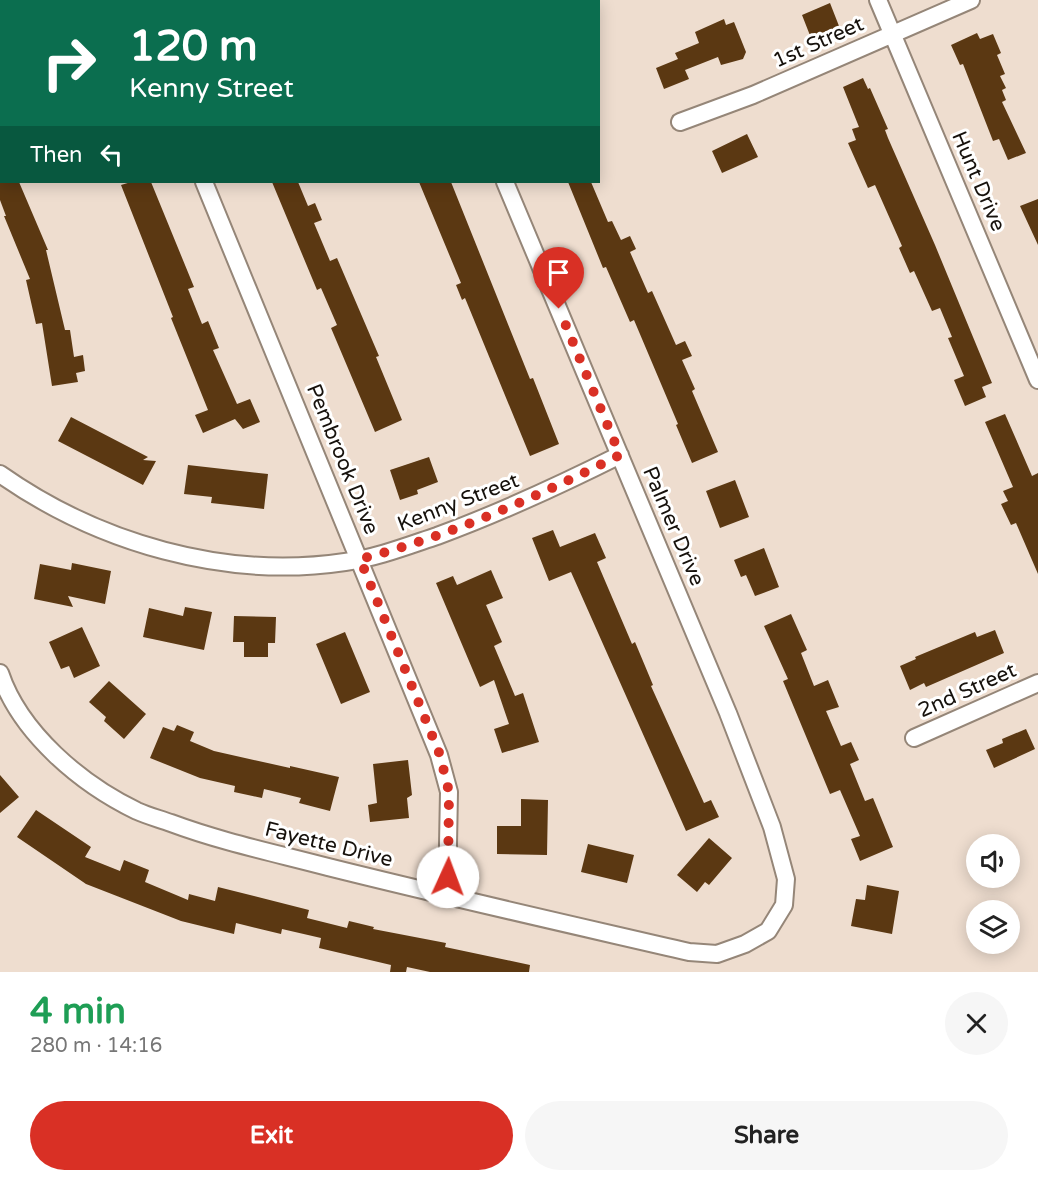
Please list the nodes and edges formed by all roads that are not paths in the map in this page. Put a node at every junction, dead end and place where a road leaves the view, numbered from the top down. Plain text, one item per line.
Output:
1 (878, 0) edge
2 (971, 0) edge
3 (892, 34) junction
4 (680, 122) dead end
5 (204, 183) edge
6 (505, 183) edge
7 (1038, 380) edge
8 (620, 455) junction
9 (0, 474) edge
10 (360, 559) junction
11 (0, 673) edge
12 (1038, 683) edge
13 (914, 738) dead end
14 (786, 894) joint
15 (447, 896) junction

1 - 3 street, Hunt Drive
2 - 3 street, 1st Street
3 - 4 street, 1st Street
3 - 7 street, Hunt Drive
5 - 10 street, Pembrook Drive
6 - 8 street, Palmer Drive
8 - 10 street, Kenny Street
8 - 14 street, Palmer Drive
9 - 10 street, Kenny Street
10 - 15 street, Pembrook Drive
11 - 15 street, Fayette Drive
12 - 13 street, 2nd Street
14 - 15 street, Fayette Drive

